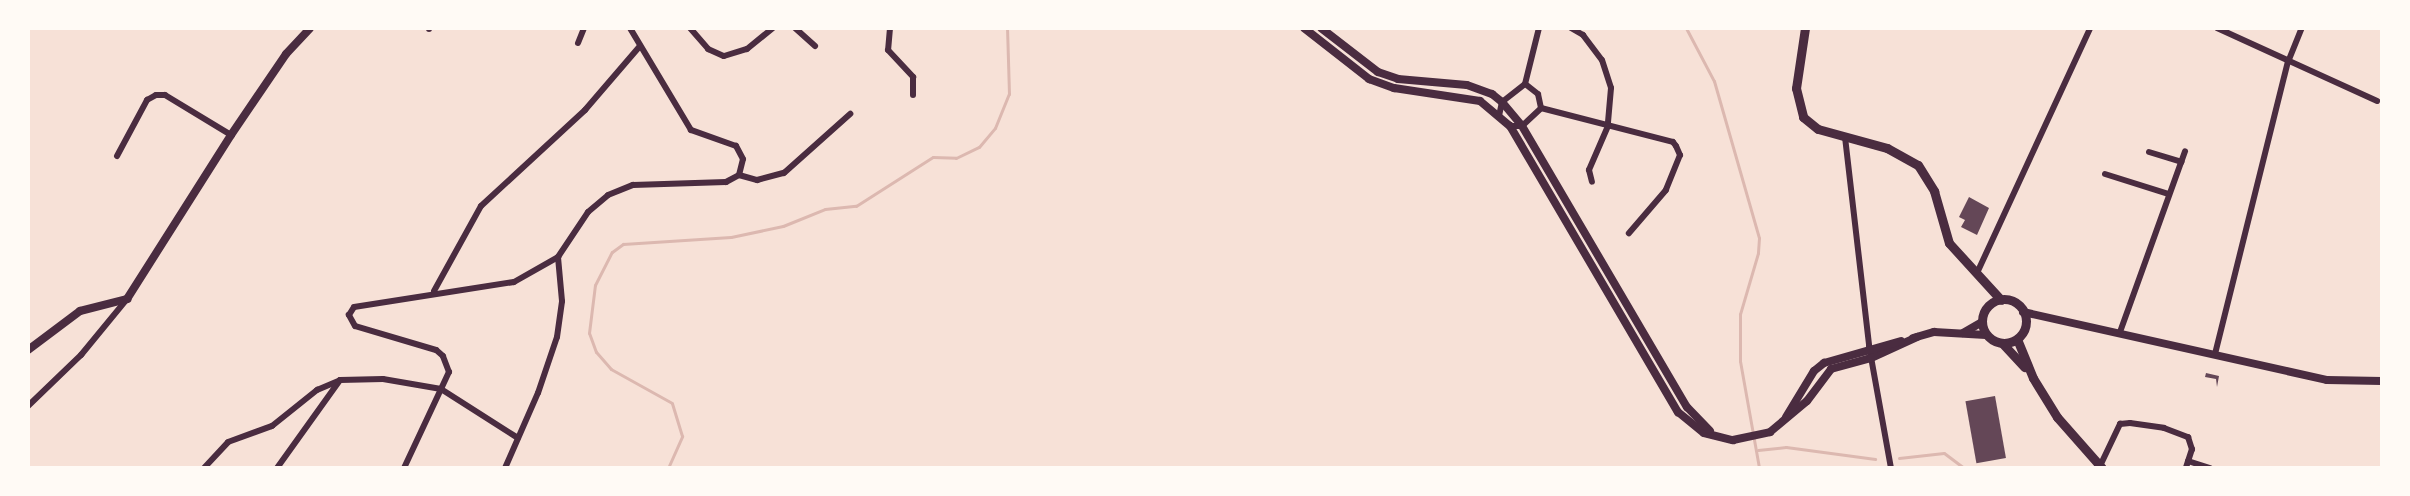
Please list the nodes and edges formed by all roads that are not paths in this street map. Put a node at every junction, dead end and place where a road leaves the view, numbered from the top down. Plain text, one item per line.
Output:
1 (310, 28) edge
2 (584, 28) edge
3 (630, 28) edge
4 (690, 28) edge
5 (773, 28) edge
6 (795, 28) edge
7 (890, 28) edge
8 (1304, 28) edge
9 (1321, 28) edge
10 (1539, 28) edge
11 (1571, 28) edge
12 (1805, 28) edge
13 (2090, 28) edge
14 (2217, 28) edge
15 (2302, 28) edge
16 (578, 43) dead end
17 (640, 46) junction
18 (814, 46) dead end
19 (2289, 62) junction
20 (1525, 84) junction
21 (913, 95) dead end
22 (2377, 101) dead end
23 (1502, 102) junction
24 (1541, 108) junction
25 (850, 114) dead end
26 (1499, 116) junction
27 (1510, 126) junction
28 (1522, 126) junction
29 (1608, 126) junction
30 (231, 135) junction
31 (1845, 137) junction
32 (2185, 151) dead end
33 (2149, 152) dead end
34 (117, 156) dead end
35 (2181, 162) junction
36 (2105, 174) dead end
37 (739, 175) junction
38 (1592, 182) dead end
39 (2169, 194) junction
40 (1629, 232) dead end
41 (558, 257) junction
42 (1977, 273) junction
43 (434, 291) junction
44 (127, 299) junction
45 (1996, 302) junction
46 (2024, 316) junction
47 (1982, 322) junction
48 (2120, 332) junction
49 (1961, 334) junction
50 (1986, 335) junction
51 (2016, 339) junction
52 (2002, 343) junction
53 (28, 350) edge
54 (1870, 354) junction
55 (2215, 354) junction
56 (2033, 378) junction
57 (340, 380) junction
58 (2382, 381) edge
59 (441, 388) junction
60 (28, 406) edge
61 (1719, 436) junction
62 (518, 438) junction
63 (2187, 464) edge
64 (506, 466) edge
65 (2101, 467) edge
66 (204, 468) edge
67 (277, 468) edge
68 (404, 468) edge
69 (515, 468) edge
70 (1891, 468) edge
71 (2210, 468) edge

1 - 30 street
2 - 16 street
3 - 17 street
4 - 5 street
6 - 18 street
7 - 21 street
8 - 26 street
9 - 23 street
10 - 20 street
11 - 29 street
12 - 31 main road
13 - 42 street
14 - 19 street
15 - 19 street
17 - 37 street
17 - 43 street
19 - 22 street
19 - 55 street
20 - 23 street
20 - 24 street
23 - 26 street
23 - 28 street
24 - 28 street
24 - 29 street
25 - 37 street
26 - 27 street
27 - 28 street
27 - 61 street
28 - 61 street
29 - 38 street
29 - 40 street
30 - 34 street
30 - 44 street
31 - 42 main road
31 - 54 street
32 - 35 street
33 - 35 street
35 - 39 street
36 - 39 street
37 - 41 street
39 - 48 street
41 - 43 street
41 - 62 street
42 - 45 main road
43 - 59 street
44 - 53 street
44 - 60 street
45 - 46 main road
45 - 47 main road
46 - 48 main road
46 - 51 main road
47 - 49 street
47 - 50 main road
48 - 55 main road
49 - 50 street
49 - 54 street
50 - 52 main road
51 - 52 main road
51 - 56 main road
52 - 56 main road
54 - 61 street
54 - 70 street
55 - 58 main road
56 - 65 main road
57 - 59 street
57 - 66 street
57 - 67 street
59 - 62 street
59 - 68 street
62 - 64 street
63 - 65 street
63 - 71 street
64 - 69 street

